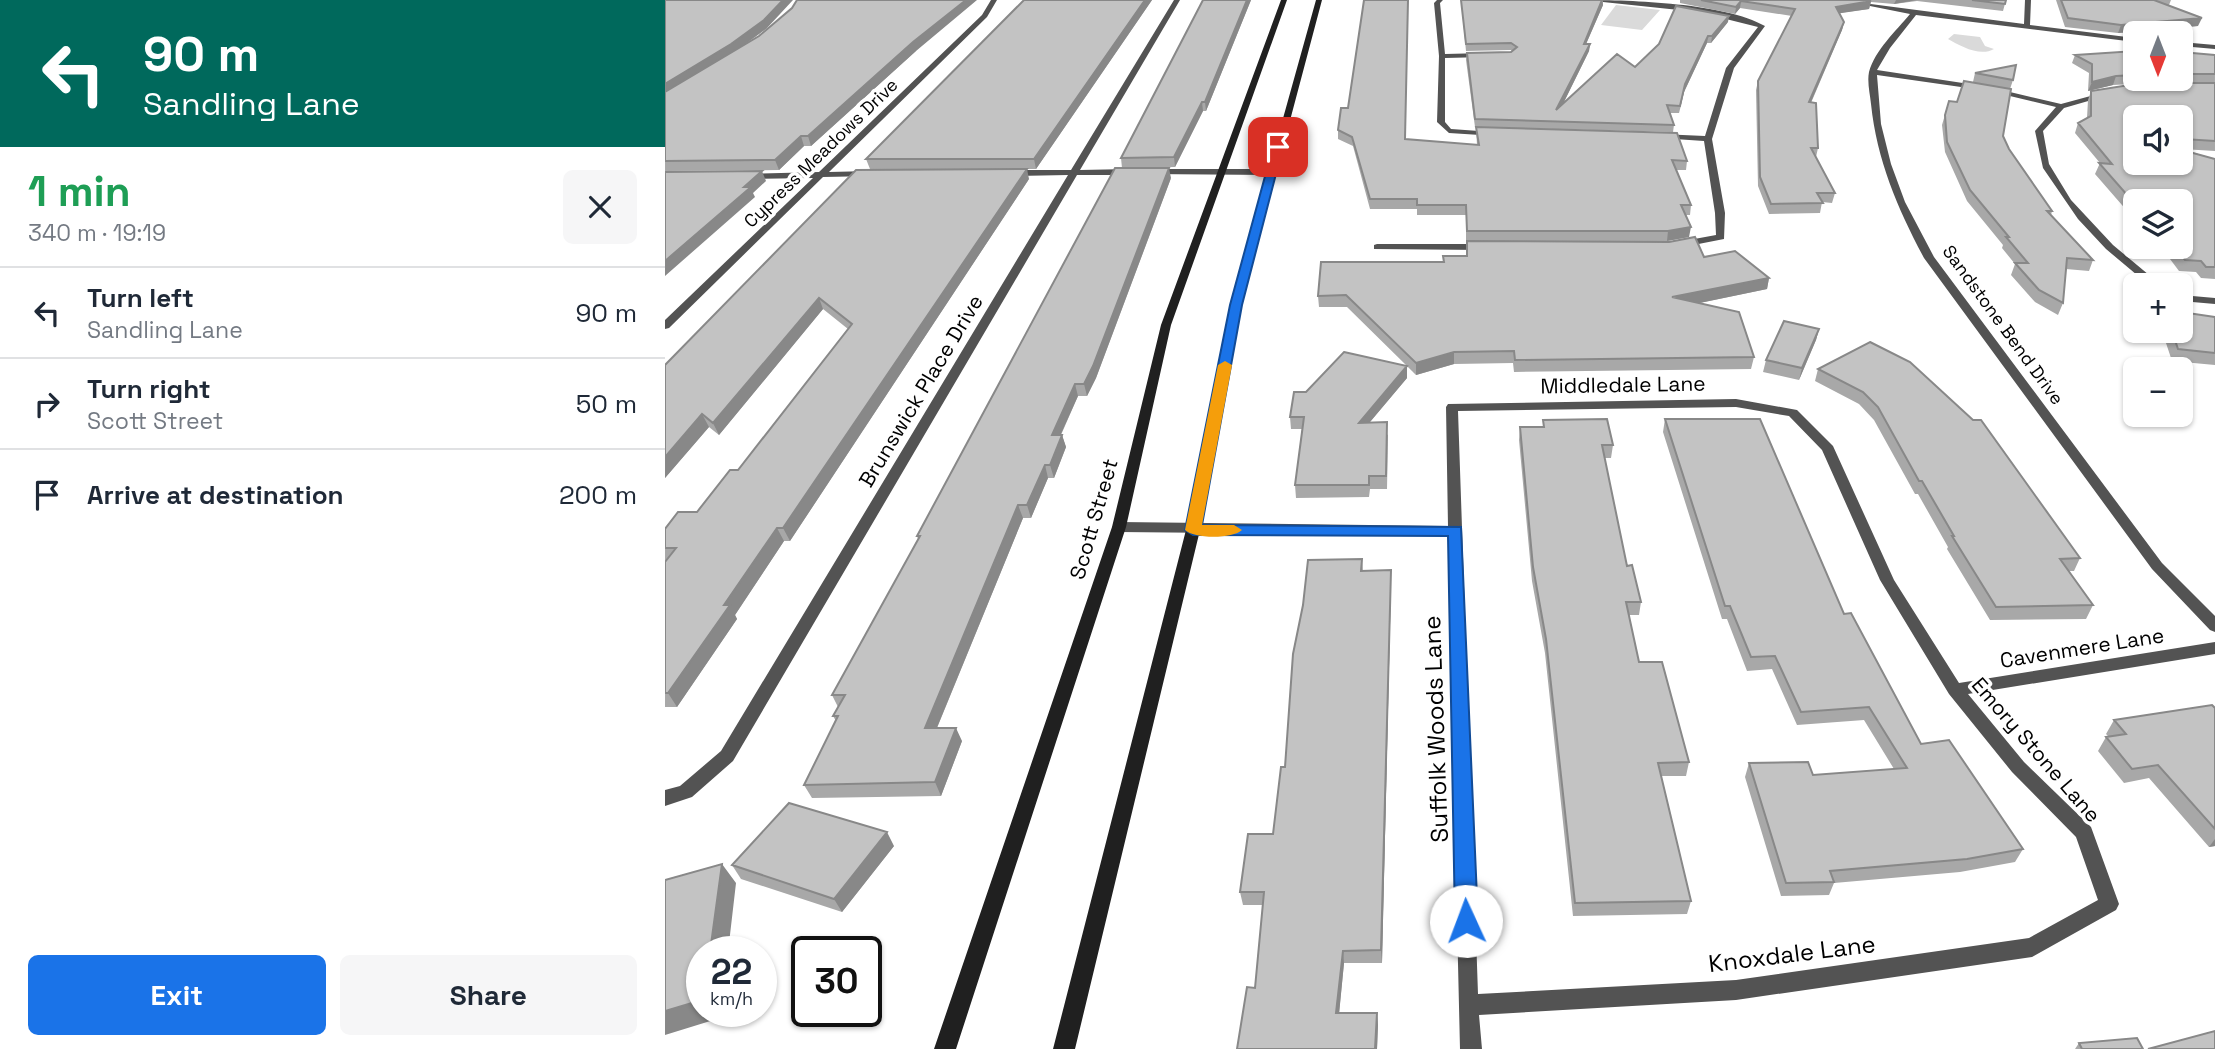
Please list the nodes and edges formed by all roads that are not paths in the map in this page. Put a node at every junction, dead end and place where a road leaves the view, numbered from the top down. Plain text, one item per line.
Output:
1 (994, 0) edge
2 (1177, 0) edge
3 (1284, 0) edge
4 (1319, 0) edge
5 (1440, 0) edge
6 (1587, 0) edge
7 (1843, 0) edge
8 (2028, 0) edge
9 (1643, 1) edge
10 (1914, 13) junction
11 (2027, 27) junction
12 (2123, 39) edge
13 (2193, 45) edge
14 (2215, 47) edge
15 (1497, 55) edge
16 (1442, 56) junction
17 (1873, 72) junction
18 (2118, 91) edge
19 (2061, 106) junction
20 (1503, 134) edge
21 (1645, 135) edge
22 (1708, 139) junction
23 (1221, 171) junction
24 (1074, 172) junction
25 (1271, 172) junction
26 (994, 173) edge
27 (887, 174) edge
28 (821, 175) junction
29 (743, 176) edge
30 (1377, 247) dead end
31 (1502, 247) edge
32 (1668, 247) edge
33 (2138, 273) edge
34 (2193, 299) edge
35 (2215, 300) edge
36 (665, 326) edge
37 (1452, 407) joint
38 (1793, 412) joint
39 (1119, 527) junction
40 (1193, 530) junction
41 (1455, 531) junction
42 (2215, 626) edge
43 (2215, 648) edge
44 (1955, 690) junction
45 (665, 798) edge
46 (2109, 904) joint
47 (1468, 1005) junction
48 (945, 1049) edge
49 (1064, 1049) edge
50 (1471, 1049) edge

1 - 28 street, Cypress Meadows Drive
2 - 24 street, Brunswick Place Drive
3 - 23 main road, Scott Street
4 - 25 main road
5 - 16 street
6 - 9 street
7 - 10 street
8 - 11 street
9 - 22 street
10 - 11 street
10 - 17 street
11 - 12 street
13 - 14 street
15 - 16 street
16 - 20 street
17 - 19 street
17 - 42 street, Sandstone Bend Drive
18 - 19 street
19 - 33 street
21 - 22 street
22 - 32 street
23 - 24 street
23 - 25 street
23 - 39 main road, Scott Street
24 - 26 street
24 - 45 street, Brunswick Place Drive
25 - 40 main road
27 - 28 street
28 - 29 street
28 - 36 street, Cypress Meadows Drive
30 - 31 street
34 - 35 street
37 - 38 street, Middledale Lane
37 - 41 street, Suffolk Woods Lane
38 - 44 street, Emory Stone Lane
39 - 40 street
39 - 48 main road, Scott Street
40 - 41 street
40 - 49 main road
41 - 47 street, Suffolk Woods Lane
43 - 44 street, Cavenmere Lane
44 - 46 street, Emory Stone Lane
46 - 47 street, Knoxdale Lane
47 - 50 street, Suffolk Woods Lane

